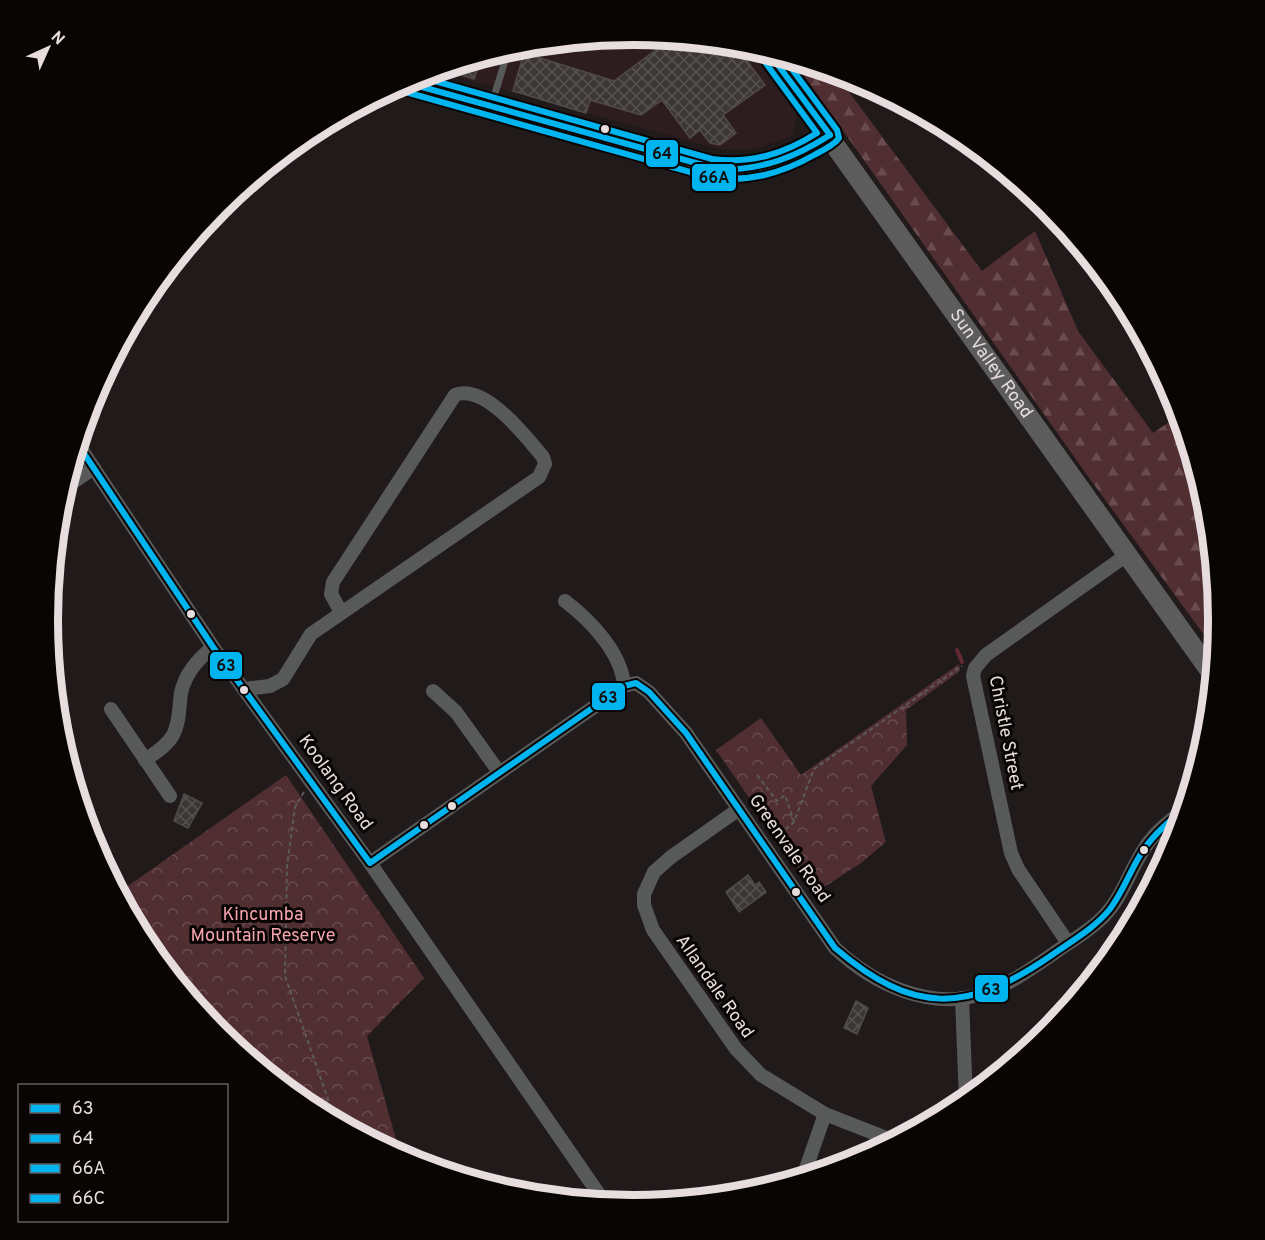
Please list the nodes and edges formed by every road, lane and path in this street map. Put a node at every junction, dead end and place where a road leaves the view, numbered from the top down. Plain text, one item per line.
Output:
1 (505, 60) edge
2 (777, 64) edge
3 (420, 86) edge
4 (491, 106) junction
5 (830, 135) junction
6 (83, 452) edge
7 (94, 468) junction
8 (75, 481) edge
9 (1128, 554) junction
10 (565, 601) dead end
11 (341, 612) junction
12 (213, 646) junction
13 (1205, 664) edge
14 (977, 665) junction
15 (624, 686) junction
16 (244, 689) junction
17 (433, 691) dead end
18 (111, 709) dead end
19 (145, 760) junction
20 (499, 772) junction
21 (757, 776) dead end
22 (312, 783) junction
23 (170, 796) dead end
24 (739, 810) junction
25 (1171, 821) edge
26 (794, 822) junction
27 (764, 846) junction
28 (370, 863) junction
29 (1068, 943) junction
30 (962, 998) junction
31 (966, 1088) edge
32 (331, 1110) edge
33 (825, 1114) junction
34 (884, 1137) edge
35 (806, 1167) edge
36 (599, 1194) edge

1 - 4 lane
2 - 5 street, Sun Valley Road
3 - 4 street
4 - 5 street
5 - 9 street, Sun Valley Road
6 - 7 street, Koolang Road
7 - 8 street
7 - 12 street, Koolang Road
9 - 13 street, Sun Valley Road
9 - 14 street, Christle Street
10 - 15 street
11 - 11 street
11 - 16 street
12 - 16 street, Koolang Road
12 - 19 street
14 - 26 path
14 - 29 street, Christle Street
15 - 20 street
15 - 24 street, Greenvale Road
16 - 22 street, Koolang Road
17 - 20 street
18 - 19 street
19 - 23 street
20 - 28 street
21 - 26 path
22 - 28 street, Koolang Road
22 - 32 path
24 - 27 street, Greenvale Road
24 - 33 street, Allandale Road
25 - 29 street, Greenvale Road
26 - 27 path
27 - 30 street, Greenvale Road
28 - 36 street, Koolang Road
29 - 30 street, Greenvale Road
30 - 31 street
33 - 34 street, Allandale Road
33 - 35 street

